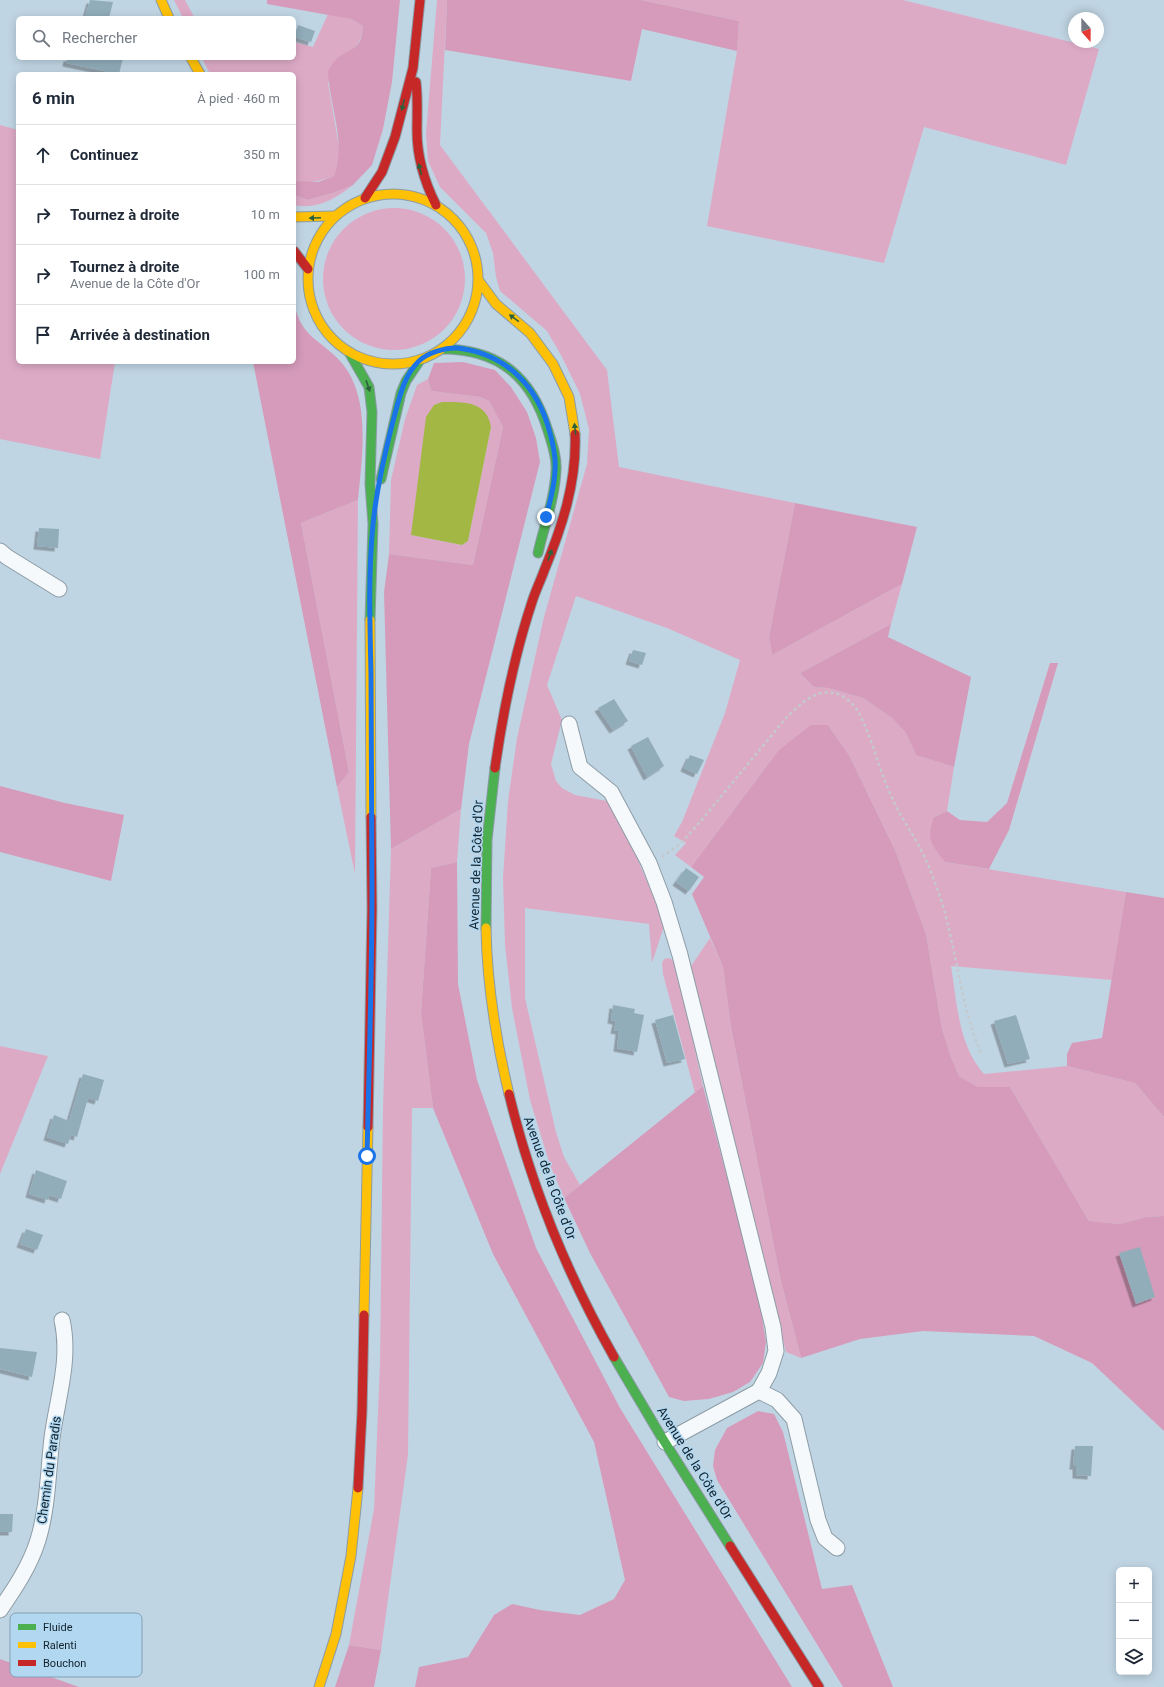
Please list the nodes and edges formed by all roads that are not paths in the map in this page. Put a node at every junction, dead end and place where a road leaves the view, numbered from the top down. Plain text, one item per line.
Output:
1 (161, 0) edge
2 (420, 0) edge
3 (168, 16) edge
4 (192, 60) edge
5 (413, 68) junction
6 (199, 72) edge
7 (365, 198) junction
8 (436, 205) junction
9 (335, 216) junction
10 (296, 217) edge
11 (296, 254) edge
12 (308, 269) junction
13 (479, 281) junction
14 (442, 349) junction
15 (350, 352) junction
16 (420, 360) junction
17 (373, 524) junction
18 (0, 551) edge
19 (59, 589) dead end
20 (535, 591) junction
21 (568, 724) dead end
22 (62, 1320) dead end
23 (760, 1391) junction
24 (665, 1442) junction
25 (837, 1548) dead end
26 (0, 1610) edge
27 (319, 1687) edge
28 (819, 1687) edge

1 - 3 main road
2 - 5 main road
4 - 6 main road
5 -> 7 main road
8 -> 5 main road
7 - 8 main road
7 - 9 main road
8 - 13 main road
9 -> 10 main road
9 - 12 main road
11 - 12 main road
12 - 15 main road
13 - 14 main road
20 -> 13 main road, Avenue de la Côte d'Or
14 - 16 main road
14 - 20 main road, Avenue de la Côte d'Or
15 - 16 main road
15 -> 17 main road
16 - 17 main road
17 - 27 main road
18 - 19 street
20 - 24 main road, Avenue de la Côte d'Or
21 - 23 street
22 - 26 street, Chemin du Paradis
23 - 24 street
23 - 25 street
24 - 28 main road, Avenue de la Côte d'Or

